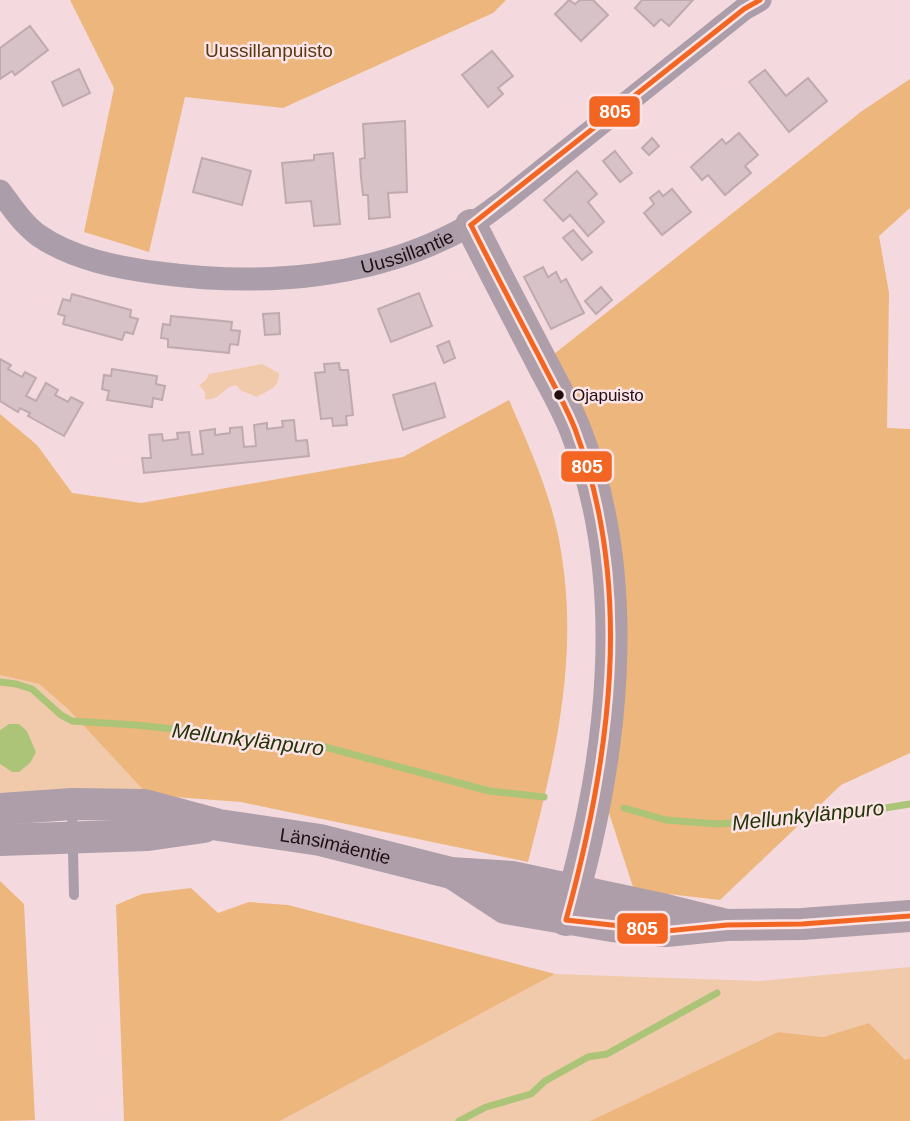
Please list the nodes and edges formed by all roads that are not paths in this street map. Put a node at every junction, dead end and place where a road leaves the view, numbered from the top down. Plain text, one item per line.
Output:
1 (760, 0) edge
2 (0, 191) edge
3 (471, 225) junction
4 (72, 804) junction
5 (0, 809) edge
6 (219, 825) junction
7 (73, 836) junction
8 (0, 841) edge
9 (74, 895) dead end
10 (570, 906) junction
11 (900, 914) edge

1 - 3 street, Uussillantie
2 - 3 street, Uussillantie
3 - 10 main road
4 - 5 main road, Länsimäentie
4 - 6 main road, Länsimäentie
4 - 7 lane
6 - 7 main road, Länsimäentie
6 - 10 main road, Länsimäentie
7 - 8 main road, Länsimäentie
7 - 9 lane
10 - 11 main road, Länsimäentie

